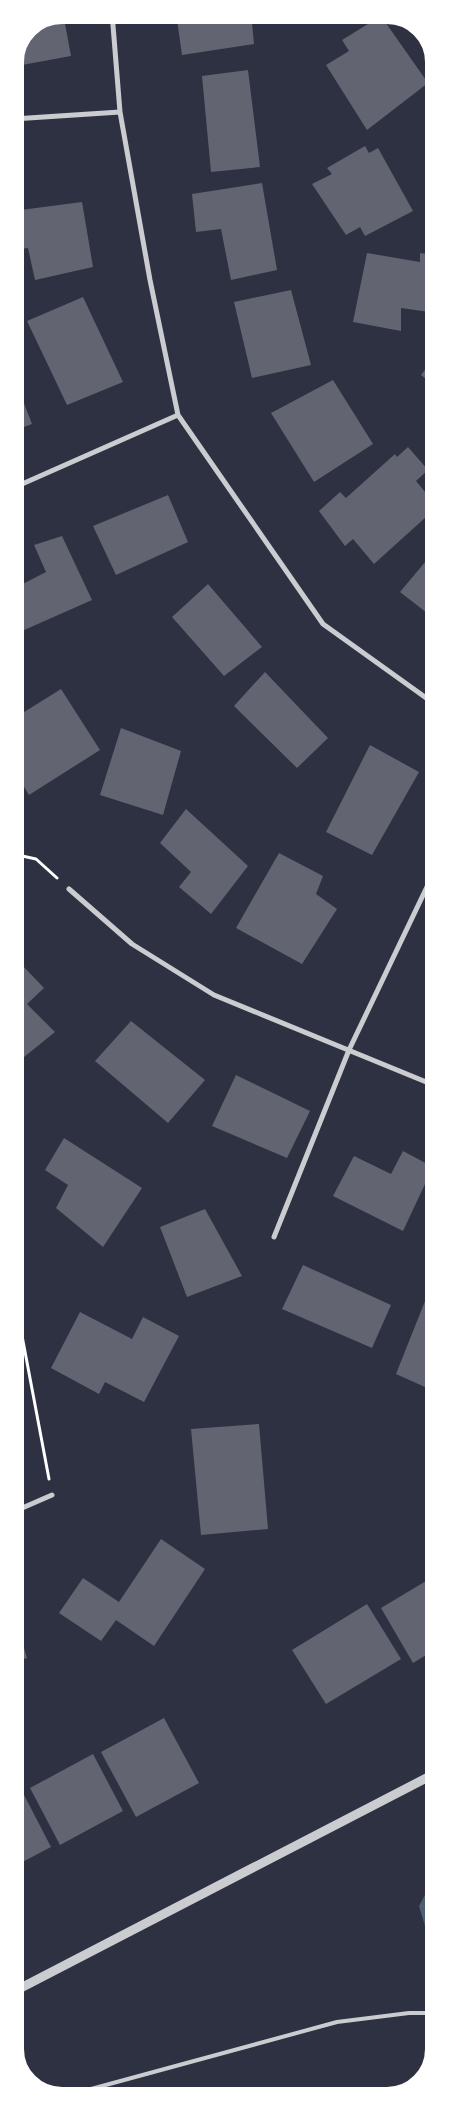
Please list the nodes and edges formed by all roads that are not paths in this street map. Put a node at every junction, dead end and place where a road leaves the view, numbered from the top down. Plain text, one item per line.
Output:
1 (113, 21) edge
2 (120, 112) junction
3 (21, 118) edge
4 (178, 415) junction
5 (21, 484) edge
6 (427, 699) edge
7 (427, 886) edge
8 (70, 889) road end
9 (349, 1050) junction
10 (428, 1082) edge
11 (274, 1237) dead end
12 (52, 1495) road end
13 (22, 1508) edge
14 (428, 1777) edge
15 (22, 1987) edge
16 (428, 2013) edge
17 (88, 2090) edge

1 - 2 street
2 - 3 street
2 - 4 street
4 - 5 street
4 - 6 street
7 - 9 street
8 - 9 street
9 - 10 street
9 - 11 street
12 - 13 street
14 - 15 street
16 - 17 lane

